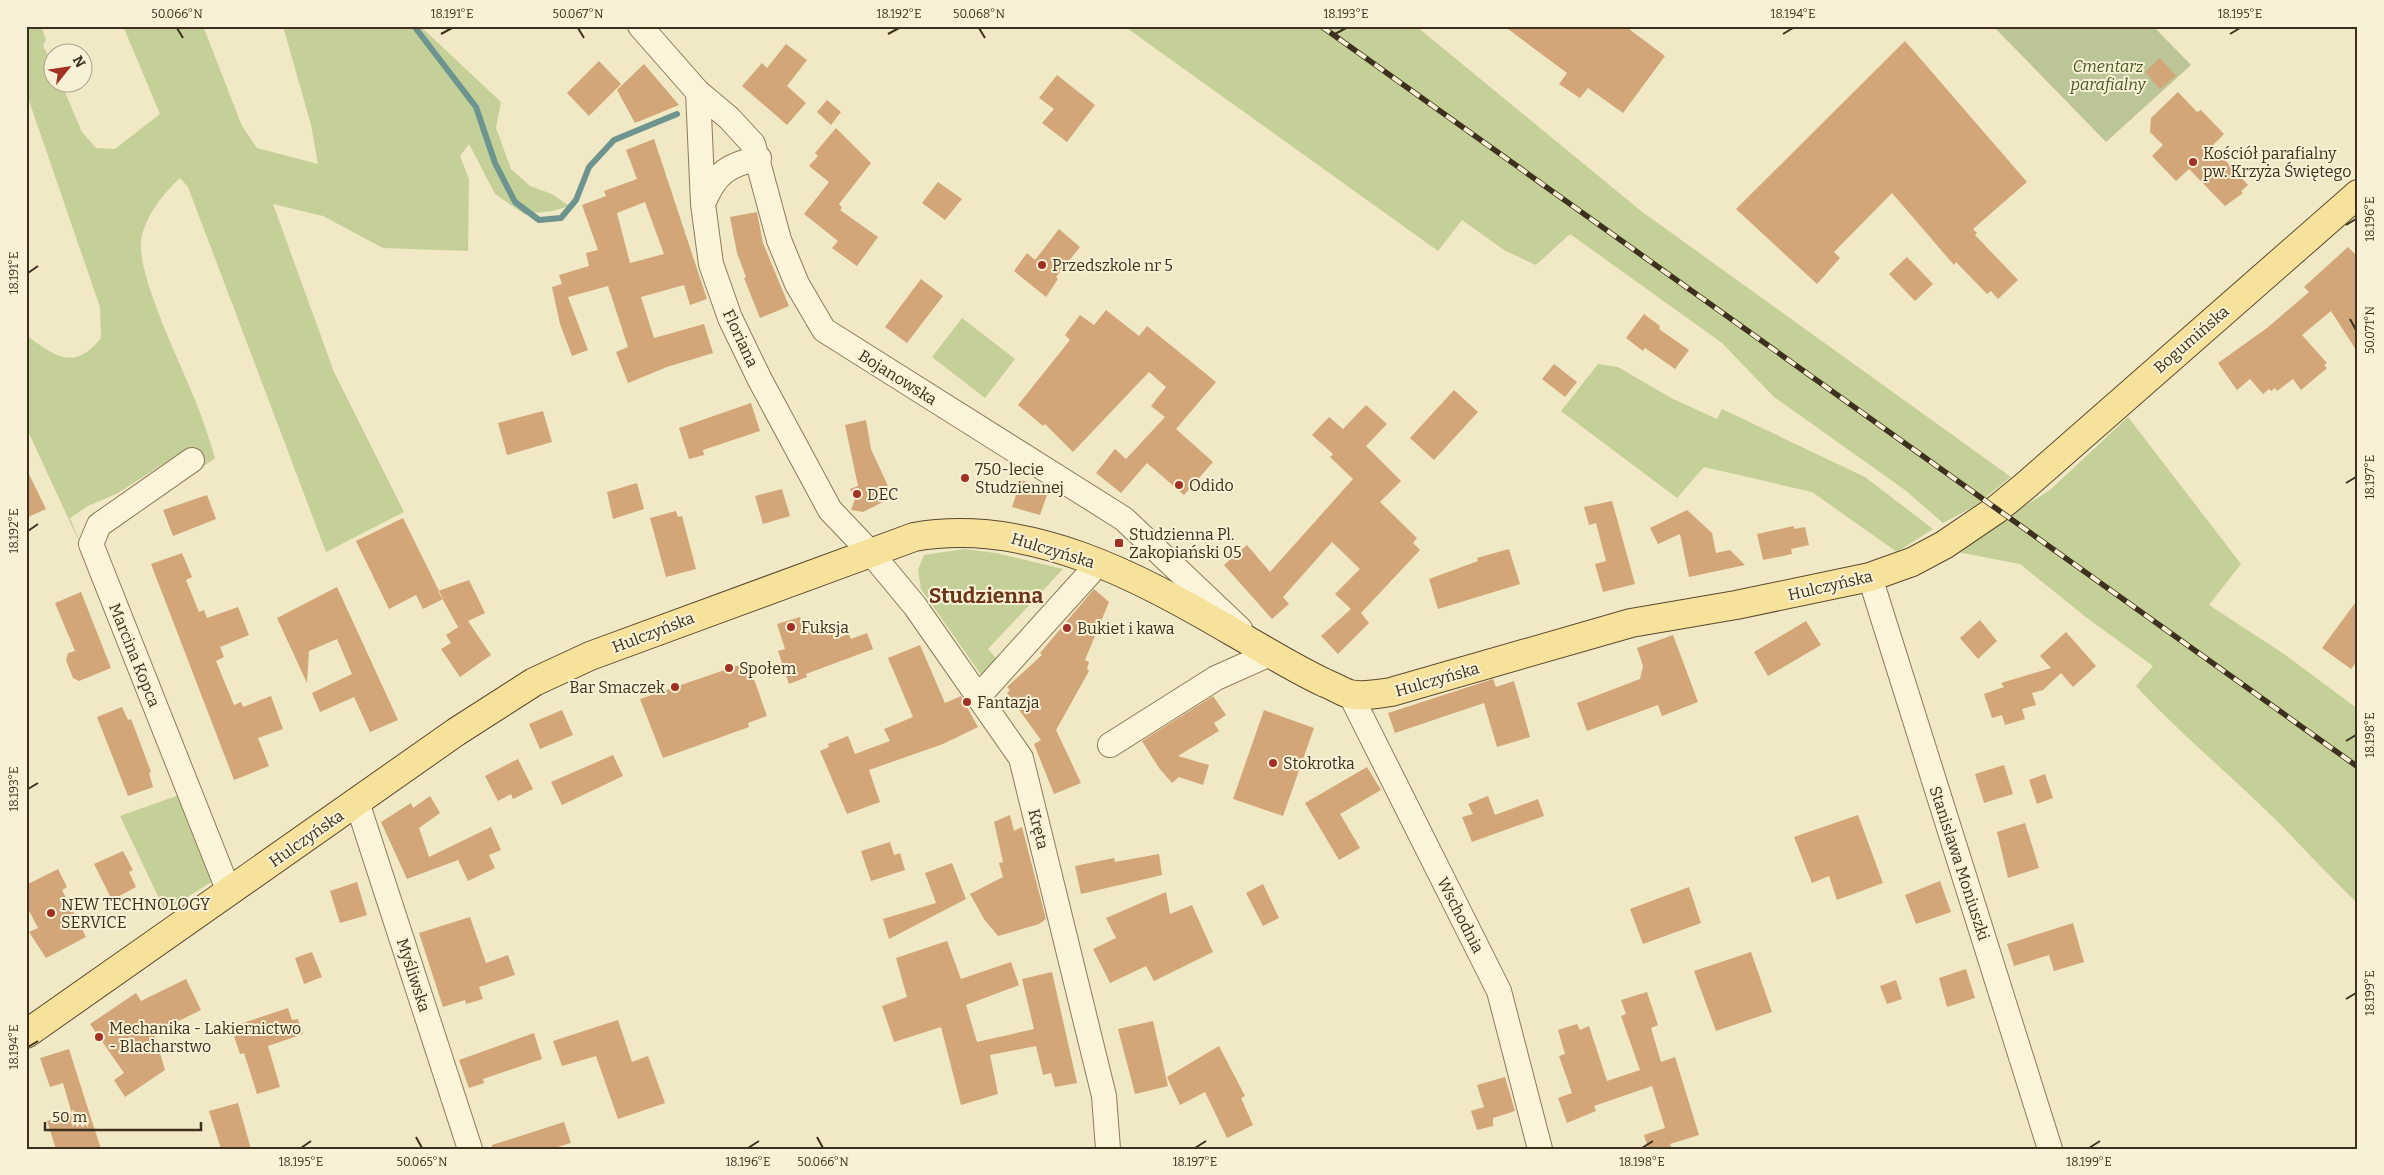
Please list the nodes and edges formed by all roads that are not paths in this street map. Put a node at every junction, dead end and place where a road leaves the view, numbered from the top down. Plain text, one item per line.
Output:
1 (640, 26) edge
2 (698, 92) junction
3 (759, 158) junction
4 (2358, 194) edge
5 (703, 204) junction
6 (192, 460) dead end
7 (2025, 486) joint
8 (871, 552) junction
9 (1098, 564) junction
10 (1870, 577) junction
11 (1264, 650) junction
12 (1350, 694) junction
13 (978, 697) junction
14 (1110, 745) dead end
15 (357, 802) junction
16 (229, 892) junction
17 (26, 1034) edge
18 (470, 1149) edge
19 (1108, 1149) edge
20 (1540, 1149) edge
21 (2050, 1149) edge

1 - 2 street, Bojanowska
2 - 3 street, Bojanowska
2 - 5 street, Floriana
3 - 5 street
3 - 11 street, Bojanowska
4 - 7 main road, Bogumińska
5 - 8 street, Floriana
6 - 16 street, Marcina Kopca
7 - 10 main road, Hulczyńska
8 - 9 main road, Hulczyńska
8 - 13 street, Kręta
8 - 15 main road, Hulczyńska
9 - 11 main road, Hulczyńska
9 - 13 street
10 - 12 main road, Hulczyńska
10 - 21 street, Stanisława Moniuszki
11 - 12 main road, Hulczyńska
11 - 14 street
12 - 20 street, Wschodnia
13 - 19 street, Kręta
15 - 16 main road, Hulczyńska
15 - 18 street, Myśliwska
16 - 17 main road, Hulczyńska

